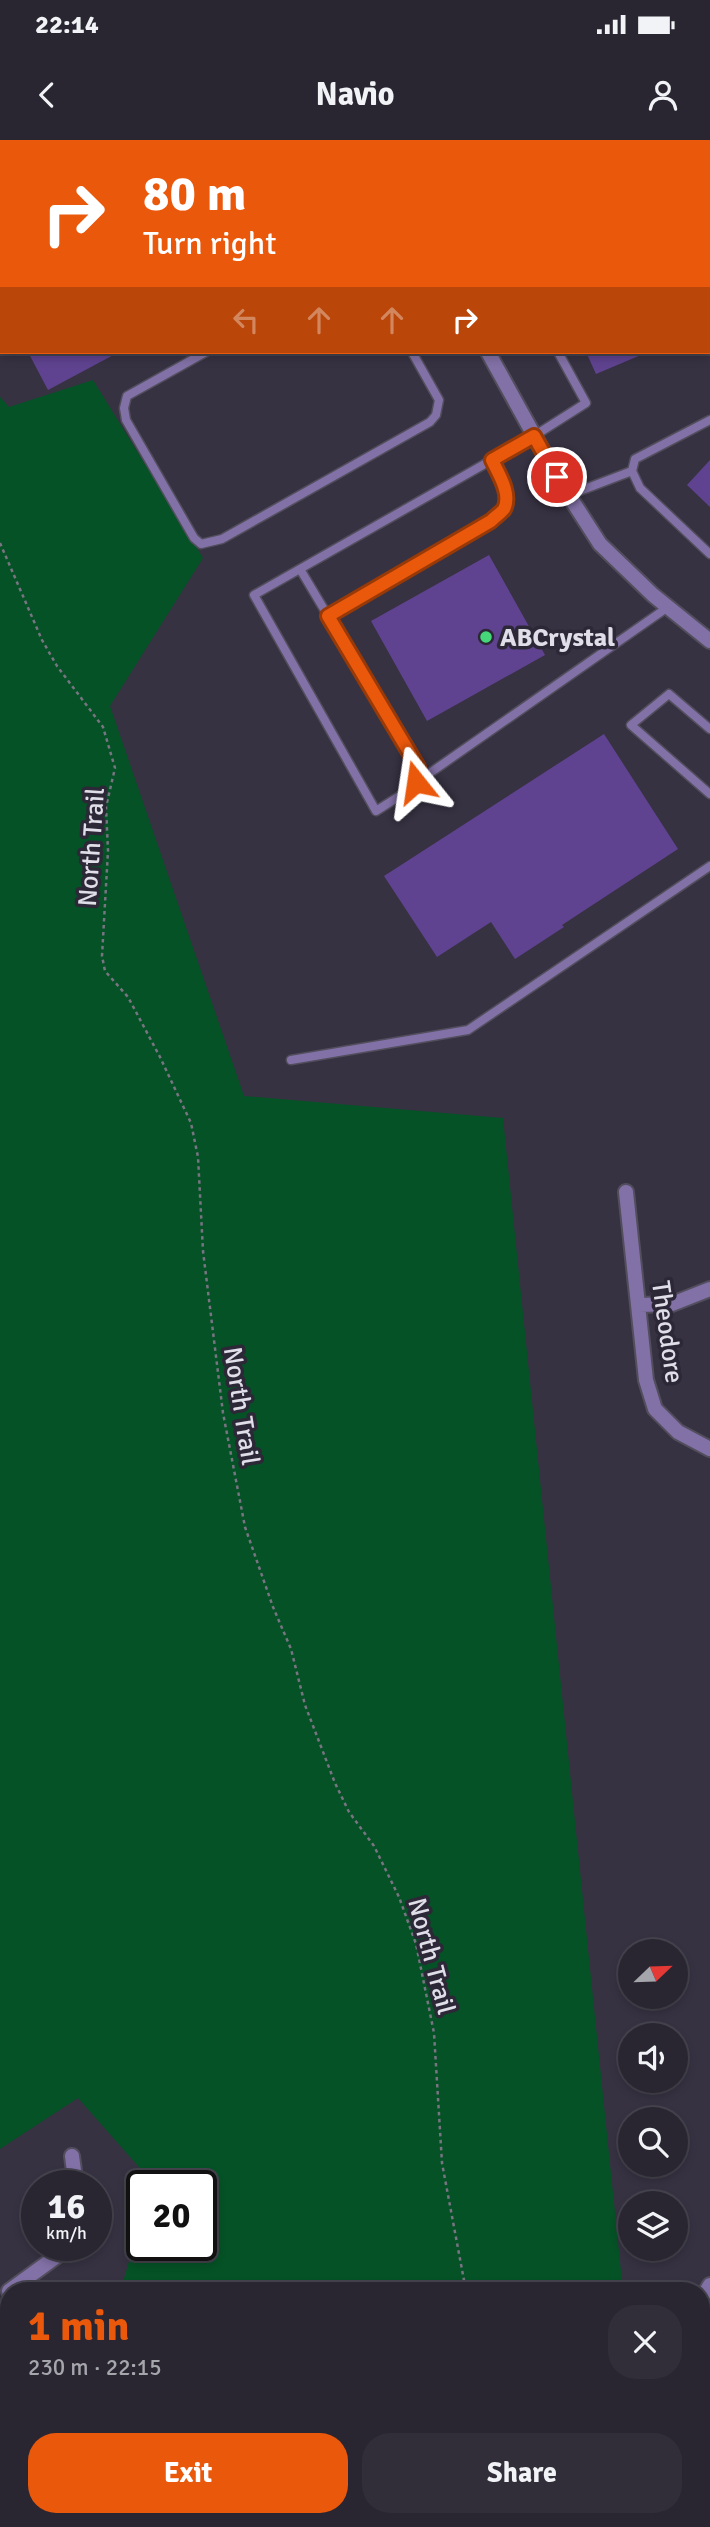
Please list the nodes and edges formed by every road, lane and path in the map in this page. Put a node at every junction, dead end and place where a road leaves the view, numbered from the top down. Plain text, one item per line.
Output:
1 (202, 354) edge
2 (413, 354) edge
3 (489, 354) edge
4 (559, 354) edge
5 (710, 420) edge
6 (534, 436) junction
7 (492, 460) junction
8 (632, 471) junction
9 (569, 495) junction
10 (0, 543) edge
11 (710, 554) edge
12 (300, 569) junction
13 (668, 607) junction
14 (328, 616) junction
15 (710, 641) edge
16 (710, 729) edge
17 (416, 782) junction
18 (710, 794) edge
19 (710, 866) edge
20 (290, 1060) dead end
21 (626, 1192) dead end
22 (710, 1289) edge
23 (639, 1305) junction
24 (710, 1449) edge
25 (72, 2155) dead end
26 (74, 2170) edge
27 (50, 2261) edge
28 (21, 2282) edge
29 (464, 2282) edge

1 - 2 lane
3 - 6 street
4 - 6 lane
5 - 8 lane
6 - 7 lane
6 - 9 street
7 - 12 lane
7 - 14 lane
8 - 9 lane
8 - 11 lane
9 - 13 street
10 - 29 path, North Trail
12 - 14 lane
12 - 17 lane
13 - 15 street
13 - 17 lane
14 - 17 lane
16 - 18 lane
19 - 20 lane
21 - 23 street, Theodore
22 - 23 street
23 - 24 street, Theodore
25 - 26 street
27 - 28 street

